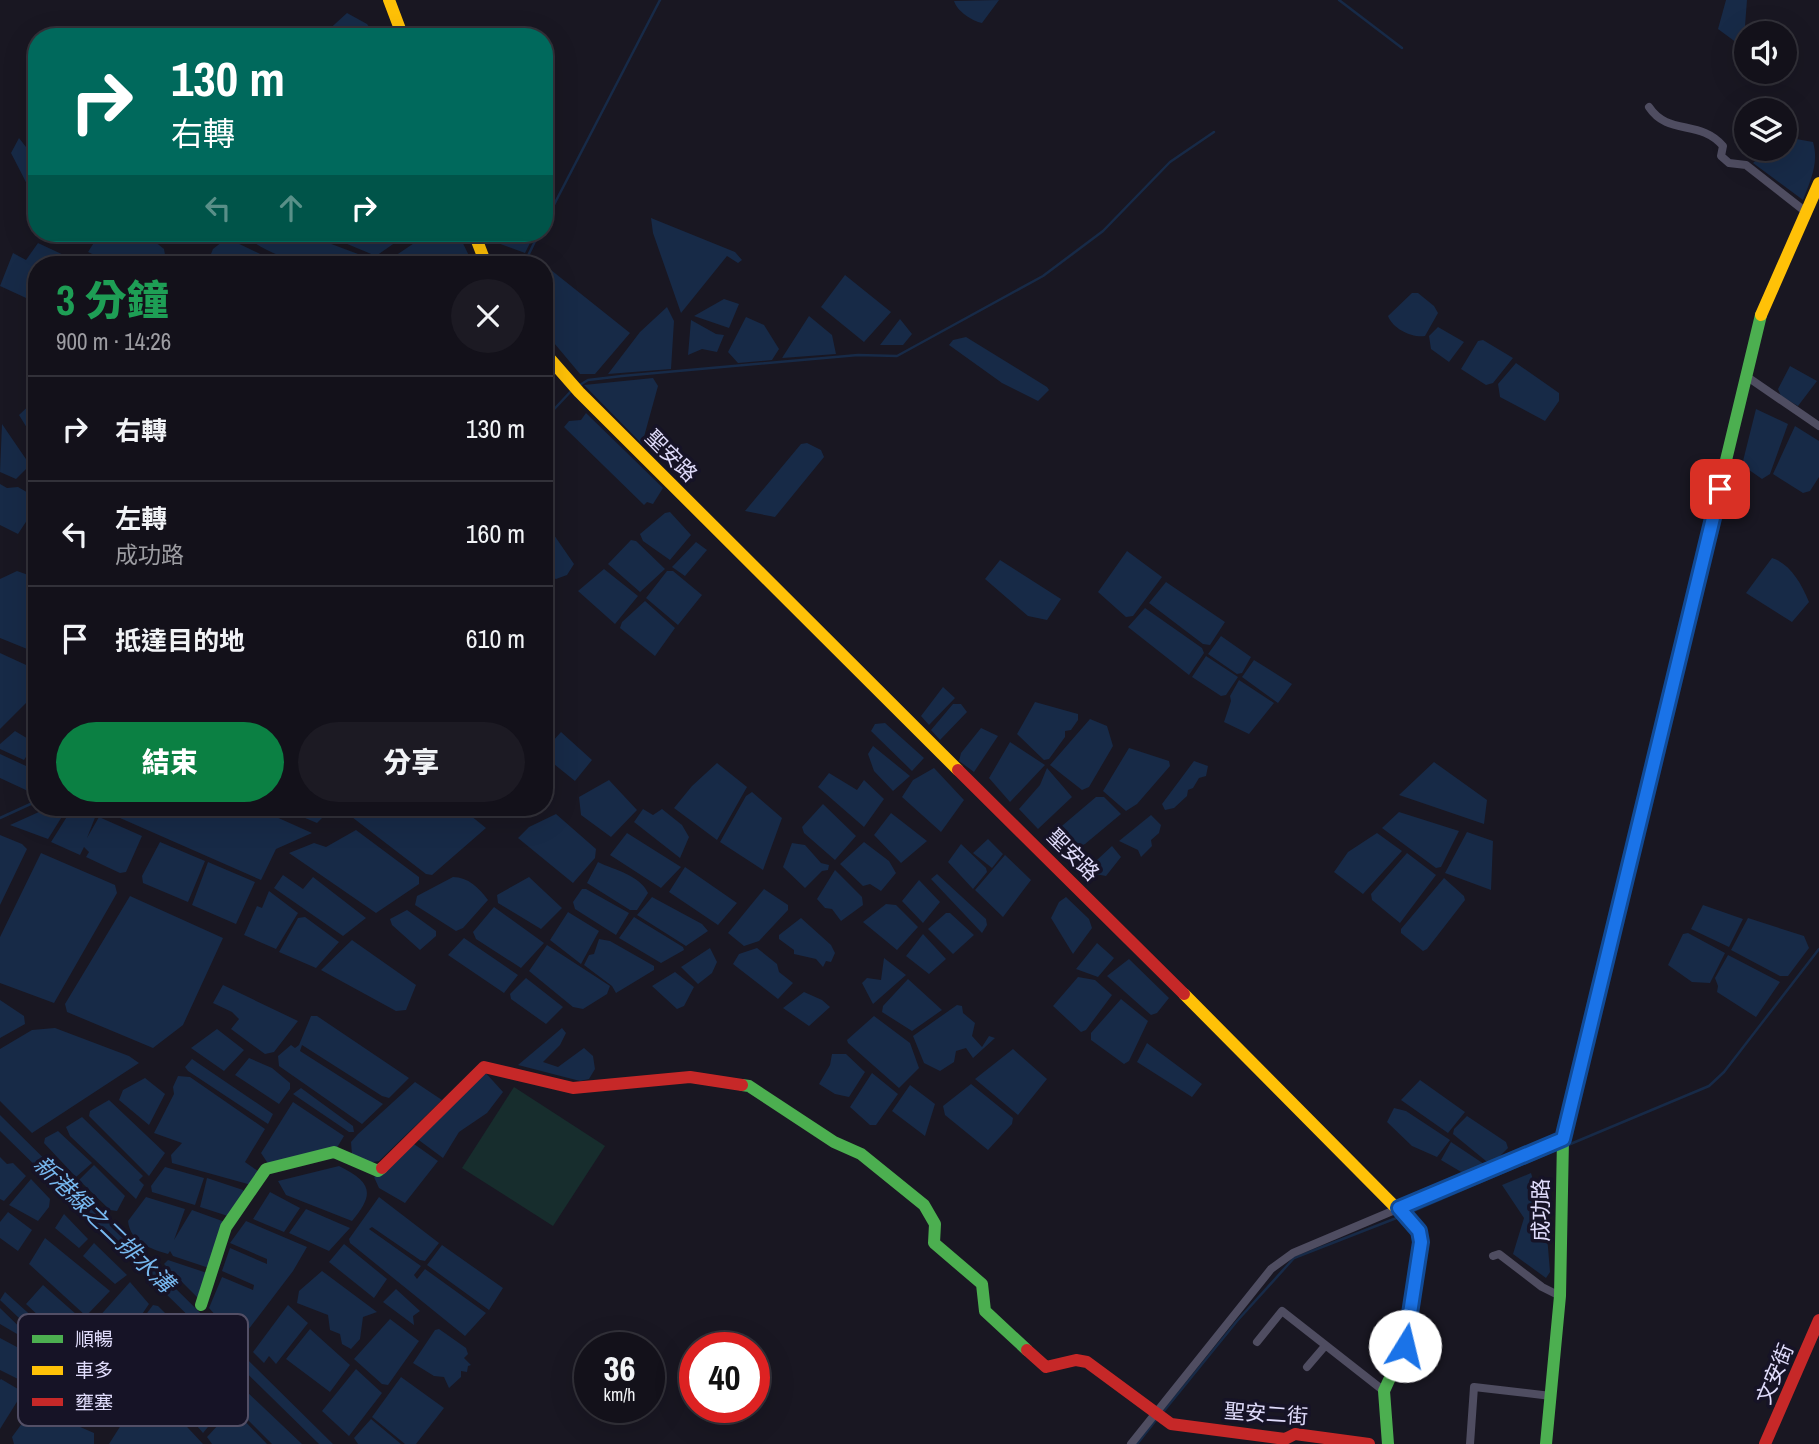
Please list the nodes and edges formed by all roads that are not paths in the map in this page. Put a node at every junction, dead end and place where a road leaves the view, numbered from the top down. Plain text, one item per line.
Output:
1 (389, 0) edge
2 (400, 28) edge
3 (1649, 107) dead end
4 (1819, 183) edge
5 (1806, 212) junction
6 (553, 362) edge
7 (1746, 376) junction
8 (1819, 426) edge
9 (1562, 1145) junction
10 (1399, 1208) junction
11 (1493, 1256) dead end
12 (1560, 1296) junction
13 (201, 1305) dead end
14 (1819, 1320) edge
15 (1257, 1342) dead end
16 (1325, 1346) junction
17 (1307, 1367) dead end
18 (1384, 1391) junction
19 (1551, 1396) junction
20 (1159, 1414) junction
21 (1131, 1444) edge
22 (1369, 1444) edge
23 (1388, 1444) edge
24 (1470, 1444) edge
25 (1546, 1444) edge
26 (1765, 1444) edge

1 - 2 street
3 - 5 street
4 - 5 street, 成功路
5 - 7 street, 成功路
6 - 10 street, 聖安路
7 - 8 street
7 - 9 street, 成功路
9 - 10 street
9 - 12 street, 成功路
10 - 18 street, 聖安路
10 - 20 street
11 - 12 street
12 - 19 street, 成功路
13 - 20 street, 聖安二街
14 - 26 street, 文安街
15 - 16 street
16 - 17 street
16 - 18 street
18 - 23 street, 聖安路
19 - 24 street
19 - 25 street, 成功路
20 - 21 street
20 - 22 street, 聖安二街

